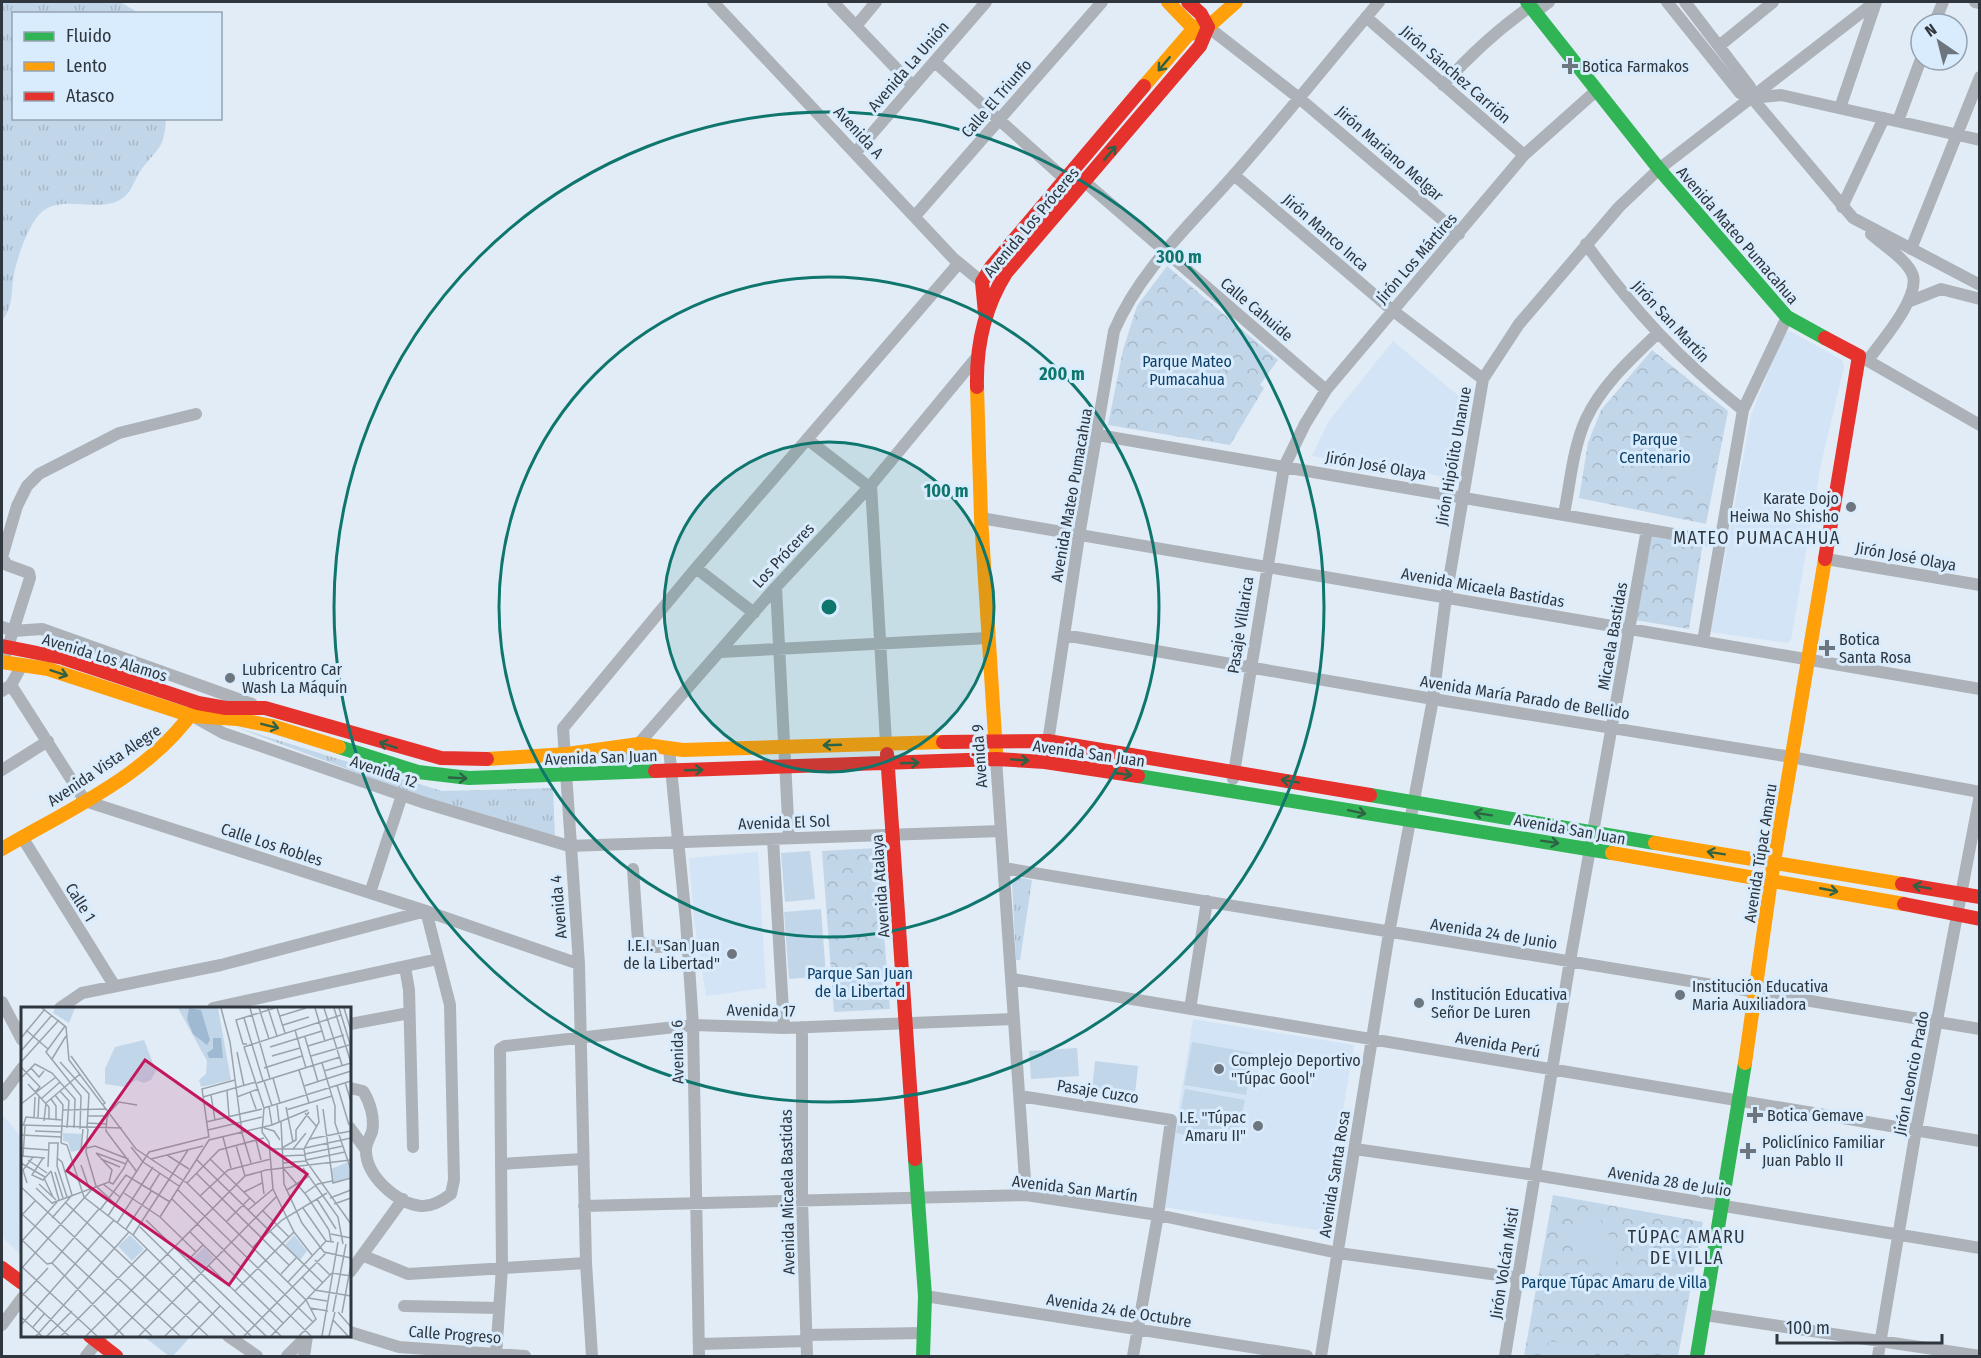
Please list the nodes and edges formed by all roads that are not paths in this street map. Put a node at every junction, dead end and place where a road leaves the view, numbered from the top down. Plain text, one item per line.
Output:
1 (713, 2) edge
2 (833, 2) edge
3 (876, 2) edge
4 (986, 2) edge
5 (1102, 2) edge
6 (1168, 2) edge
7 (1188, 2) edge
8 (1236, 2) edge
9 (1379, 2) edge
10 (1548, 2) edge
11 (1667, 2) edge
12 (1685, 2) edge
13 (1773, 2) edge
14 (1875, 2) edge
15 (1975, 2) edge
16 (1980, 3) edge
17 (1532, 6) edge
18 (1366, 17) junction
19 (1855, 17) junction
20 (1868, 23) junction
21 (856, 26) junction
22 (1208, 27) junction
23 (1719, 46) junction
24 (935, 62) junction
25 (1916, 72) edge
26 (1980, 77) edge
27 (1443, 85) junction
28 (913, 86) junction
29 (1596, 90) junction
30 (1299, 98) junction
31 (1752, 99) junction
32 (1840, 108) junction
33 (1884, 118) junction
34 (999, 119) junction
35 (1898, 121) junction
36 (1958, 134) junction
37 (1980, 140) edge
38 (856, 152) junction
39 (1524, 156) junction
40 (1659, 169) junction
41 (1234, 175) junction
42 (1066, 180) junction
43 (1085, 182) junction
44 (1842, 207) junction
45 (915, 216) junction
46 (1853, 218) junction
47 (1459, 234) junction
48 (1586, 244) junction
49 (1911, 249) junction
50 (1165, 252) junction
51 (959, 262) junction
52 (982, 282) junction
53 (1980, 285) edge
54 (1980, 299) edge
55 (1908, 302) junction
56 (1392, 310) junction
57 (986, 315) junction
58 (1787, 317) junction
59 (1657, 334) junction
60 (976, 358) junction
61 (1864, 358) junction
62 (1483, 380) junction
63 (1326, 390) junction
64 (1743, 410) junction
65 (196, 414) dead end
66 (1980, 425) edge
67 (1098, 435) junction
68 (807, 439) junction
69 (1284, 466) junction
70 (870, 486) junction
71 (1463, 497) junction
72 (1564, 514) junction
73 (981, 518) junction
74 (1647, 529) junction
75 (1079, 536) junction
76 (1720, 542) junction
77 (1826, 559) junction
78 (696, 568) junction
79 (1266, 568) junction
80 (1980, 585) edge
81 (776, 587) junction
82 (1446, 597) junction
83 (754, 613) junction
84 (7, 629) edge
85 (1629, 629) junction
86 (1064, 635) junction
87 (987, 638) junction
88 (1703, 641) junction
89 (881, 644) junction
90 (4, 646) edge
91 (779, 650) junction
92 (720, 652) junction
93 (1809, 659) junction
94 (2, 662) edge
95 (22, 665) junction
96 (1250, 667) junction
97 (6, 688) edge
98 (205, 688) junction
99 (1980, 690) edge
100 (1433, 699) junction
101 (160, 705) junction
102 (265, 708) junction
103 (195, 710) junction
104 (1613, 728) junction
105 (995, 740) junction
106 (48, 741) junction
107 (1048, 741) junction
108 (168, 742) junction
109 (886, 743) junction
110 (639, 744) junction
111 (785, 747) junction
112 (669, 748) junction
113 (565, 754) junction
114 (1791, 758) junction
115 (996, 759) junction
116 (1045, 762) junction
117 (888, 764) junction
118 (786, 767) junction
119 (2, 770) edge
120 (671, 771) junction
121 (1234, 772) junction
122 (613, 773) junction
123 (565, 775) junction
124 (1231, 789) junction
125 (1980, 794) edge
126 (402, 795) junction
127 (86, 801) junction
128 (1414, 803) junction
129 (1410, 819) junction
130 (1001, 831) junction
131 (1595, 833) junction
132 (892, 835) junction
133 (22, 837) junction
134 (789, 838) junction
135 (773, 839) junction
136 (677, 842) junction
137 (569, 846) junction
138 (2, 849) edge
139 (1592, 849) junction
140 (1774, 862) junction
141 (1004, 868) junction
142 (633, 869) dead end
143 (1771, 880) junction
144 (370, 893) junction
145 (1960, 894) junction
146 (1980, 897) edge
147 (1207, 901) junction
148 (426, 911) junction
149 (1956, 915) junction
150 (1980, 919) edge
151 (1389, 933) junction
152 (688, 945) junction
153 (438, 959) junction
154 (1570, 962) junction
155 (579, 964) junction
156 (405, 967) junction
157 (1012, 980) junction
158 (114, 985) junction
159 (1756, 992) junction
160 (2, 1002) edge
161 (61, 1007) edge
162 (218, 1007) edge
163 (1190, 1009) junction
164 (409, 1013) junction
165 (1014, 1018) junction
166 (1937, 1022) junction
167 (906, 1023) junction
168 (351, 1024) edge
169 (693, 1025) junction
170 (802, 1027) junction
171 (784, 1028) junction
172 (1980, 1029) edge
173 (580, 1036) junction
174 (21, 1038) edge
175 (1372, 1039) junction
176 (21, 1069) edge
177 (1552, 1070) junction
178 (351, 1088) edge
179 (2, 1095) edge
180 (1020, 1096) junction
181 (1740, 1101) junction
182 (351, 1129) edge
183 (1916, 1130) junction
184 (1980, 1141) edge
185 (413, 1147) dead end
186 (1355, 1149) junction
187 (366, 1150) junction
188 (583, 1159) junction
189 (501, 1164) junction
190 (1535, 1175) junction
191 (1026, 1195) junction
192 (918, 1196) junction
193 (403, 1200) junction
194 (802, 1200) junction
195 (695, 1203) junction
196 (584, 1206) junction
197 (1722, 1206) junction
198 (1158, 1215) junction
199 (1900, 1235) junction
200 (1980, 1248) edge
201 (1338, 1253) junction
202 (364, 1256) junction
203 (586, 1263) junction
204 (502, 1267) junction
205 (2, 1268) edge
206 (351, 1271) edge
207 (1520, 1278) junction
208 (21, 1282) edge
209 (925, 1296) junction
210 (21, 1299) edge
211 (404, 1306) dead end
212 (500, 1308) junction
213 (1705, 1315) junction
214 (2, 1325) edge
215 (1137, 1330) junction
216 (351, 1332) edge
217 (924, 1333) junction
218 (97, 1337) edge
219 (231, 1337) edge
220 (306, 1337) edge
221 (307, 1337) edge
222 (806, 1338) junction
223 (1881, 1339) junction
224 (699, 1350) edge
225 (399, 1352) edge
226 (496, 1355) edge
227 (86, 1356) edge
228 (116, 1356) edge
229 (256, 1356) edge
230 (287, 1356) edge
231 (304, 1356) edge
232 (525, 1356) edge
233 (592, 1356) edge
234 (807, 1356) edge
235 (923, 1356) edge
236 (1133, 1356) edge
237 (1307, 1356) edge
238 (1320, 1356) edge
239 (1505, 1356) edge
240 (1697, 1356) edge
241 (1878, 1356) edge
242 (1980, 1356) edge

1 - 38 street, Avenida A
2 - 21 street
3 - 21 street
4 - 24 street, Avenida La Unión
5 - 34 street, Calle El Triunfo
6 - 22 main road
7 - 22 main road
8 - 22 main road, Avenida Los Próceres
9 - 18 street, Avenida Mateo Pumacahua
10 - 17 street
11 - 31 street
12 - 23 street
13 - 23 street
14 - 19 street, Jirón Hipólito Unanue
14 - 20 street
15 - 16 street
17 - 27 street
17 - 29 main road, Avenida Mateo Pumacahua
18 - 27 street, Jirón Sánchez Carrión
18 - 30 street, Avenida Mateo Pumacahua
19 - 20 street
19 - 31 street, Jirón Hipólito Unanue
20 - 32 street
21 - 28 street
22 - 30 street, Jirón Mariano Melgar
22 -> 42 main road, Avenida Los Próceres
43 -> 22 main road, Avenida Los Próceres
23 - 31 street
24 - 28 street, Avenida La Unión
24 - 34 street
25 - 35 street
26 - 36 street
27 - 39 street, Jirón Sánchez Carrión
28 - 38 street, Avenida La Unión
29 - 39 street, Jirón Los Mártires
29 - 40 main road, Avenida Mateo Pumacahua
30 - 41 street, Avenida Mateo Pumacahua
30 - 47 street, Jirón Mariano Melgar
31 - 32 street
31 - 40 street, Jirón Hipólito Unanue
31 - 44 street
32 - 33 street
33 - 35 street
33 - 44 street
34 - 42 street
34 - 45 street, Calle El Triunfo
35 - 36 street
36 - 37 street
36 - 49 street
38 - 45 street, Avenida A
39 - 47 street, Jirón Los Mártires
40 - 48 street, Jirón Hipólito Unanue
40 - 58 main road, Avenida Mateo Pumacahua
41 - 50 street, Avenida Mateo Pumacahua
41 - 56 street, Jirón Manco Inca
42 - 52 main road, Avenida Los Próceres
43 - 50 street, Calle Cahuide
43 - 57 main road, Avenida Los Próceres
44 - 46 street
45 - 51 street, Avenida A
46 - 49 street
46 - 55 street
47 - 56 street, Jirón Los Mártires
48 - 59 street, Jirón San Martín
48 - 62 street, Jirón Hipólito Unanue
49 - 53 street
50 - 63 street, Calle Cahuide
50 - 67 street, Avenida Mateo Pumacahua
51 - 52 street, Avenida A
51 - 68 street, Avenida 4
52 - 57 main road, Avenida Los Próceres
54 - 55 street
55 - 61 street
56 - 62 street, Jirón Manco Inca
56 - 63 street, Jirón Los Mártires
57 - 60 main road, Avenida 9
58 - 61 main road, Avenida Mateo Pumacahua
58 - 64 street
59 - 64 street, Jirón San Martín
59 - 72 street
60 - 70 street, Los Próceres
60 - 73 main road, Avenida 9
61 - 66 street, Avenida Mateo Pumacahua
61 - 77 main road, Avenida Túpac Amaru
62 - 71 street, Jirón Hipólito Unanue
63 - 69 street, Jirón Los Mártires
64 - 76 street
65 - 84 street
67 - 69 street, Jirón José Olaya
67 - 75 street, Avenida Mateo Pumacahua
68 - 70 street
68 - 78 street, Avenida 4
69 - 71 street, Jirón José Olaya
69 - 79 street, Pasaje Villarica
70 - 81 street, Los Próceres
70 - 89 street, Avenida Atalaya
71 - 72 street, Jirón José Olaya
71 - 82 street, Jirón Hipólito Unanue
72 - 74 street, Jirón José Olaya
73 - 75 street, Avenida Micaela Bastidas
73 - 87 main road, Avenida 9
74 - 76 street, Jirón José Olaya
74 - 85 street, Micaela Bastidas
75 - 79 street, Avenida Micaela Bastidas
75 - 86 street, Avenida Mateo Pumacahua
76 - 88 street
77 - 80 street, Jirón José Olaya
77 - 93 main road, Avenida Túpac Amaru
78 - 83 street
78 - 113 street, Avenida 4
79 - 82 street, Avenida Micaela Bastidas
79 - 96 street, Pasaje Villarica
81 - 83 street, Los Próceres
81 - 91 street
82 - 85 street, Avenida Micaela Bastidas
82 - 100 street, Jirón Hipólito Unanue
83 - 92 street, Los Próceres
84 - 90 street
84 - 98 street
85 - 88 street, Avenida Micaela Bastidas
85 - 104 street, Micaela Bastidas
86 - 96 street, Avenida María Parado de Bellido
86 - 107 street, Avenida Mateo Pumacahua
87 - 89 street
87 - 105 main road, Avenida 9
88 - 93 street, Avenida Micaela Bastidas
89 - 91 street
89 - 109 street, Avenida Atalaya
90 - 94 street
90 - 103 main road, Avenida Los Alamos
91 - 92 street
91 - 111 street
92 - 110 street, Los Próceres
93 - 99 street, Avenida Micaela Bastidas
93 - 114 main road, Avenida Túpac Amaru
94 - 95 main road, Avenida Los Alamos
95 - 97 street
95 -> 101 main road, Avenida Los Alamos
96 - 100 street, Avenida María Parado de Bellido
96 - 121 street, Pasaje Villarica
97 - 106 street
98 - 102 street
98 - 103 street, Avenida Vista Alegre
100 - 104 street, Avenida María Parado de Bellido
100 - 128 street, Jirón Hipólito Unanue
101 - 103 main road, Avenida Los Alamos
101 - 108 main road
102 - 103 main road, Avenida San Juan
113 -> 102 main road, Avenida San Juan
103 - 108 main road, Avenida Vista Alegre
103 -> 123 main road, Avenida San Juan
103 - 126 street, Avenida 12
104 - 114 street, Avenida María Parado de Bellido
104 - 131 street, Micaela Bastidas
105 - 107 main road, Avenida San Juan
105 - 109 main road, Avenida San Juan
105 - 115 main road, Avenida 9
106 - 119 street
106 - 127 street
107 - 116 street, Avenida Mateo Pumacahua
107 - 121 main road, Avenida San Juan
108 - 127 main road, Avenida Vista Alegre
109 -> 111 main road, Avenida San Juan
109 - 117 main road, Avenida Atalaya
110 - 112 main road, Avenida San Juan
110 - 113 main road, Avenida San Juan
110 - 122 street, Los Próceres
111 - 112 main road, Avenida San Juan
111 - 118 street
112 - 120 street, Avenida 6
113 - 123 street, Avenida 4
114 - 125 street, Avenida María Parado de Bellido
114 - 140 main road, Avenida Túpac Amaru
115 -> 116 main road, Avenida San Juan
117 -> 115 main road, Avenida San Juan
115 - 130 street, Avenida 9
116 -> 124 main road, Avenida San Juan
117 - 118 main road, Avenida San Juan
117 - 132 main road, Avenida Atalaya
120 -> 118 main road, Avenida San Juan
118 - 134 street
120 - 122 main road, Avenida San Juan
120 - 136 street, Avenida 6
121 - 124 street, Pasaje Villarica
128 -> 121 main road, Avenida San Juan
122 - 123 main road, Avenida San Juan
123 - 137 street, Avenida 4
124 -> 129 main road, Avenida San Juan
125 - 145 street, Jirón Leoncio Prado
126 - 137 street, Avenida 12
126 - 144 street
127 - 133 main road, Avenida Vista Alegre
127 - 144 street, Calle Los Robles
128 - 129 street, Jirón Hipólito Unanue
131 -> 128 main road, Avenida San Juan
129 -> 139 main road, Avenida San Juan
129 - 151 street, Avenida Santa Rosa
130 - 132 street, Avenida El Sol
130 - 141 street, Avenida 9
131 - 139 street, Micaela Bastidas
140 -> 131 main road, Avenida San Juan
132 - 134 street, Avenida El Sol
132 - 167 main road, Avenida Atalaya
133 - 138 main road, Avenida Vista Alegre
133 - 158 street, Calle 1
134 - 135 street, Avenida El Sol
135 - 136 street, Avenida El Sol
135 - 171 street
136 - 137 street, Avenida El Sol
136 - 152 street, Avenida 6
137 - 155 street, Avenida 4
139 - 143 main road, Avenida San Juan
139 - 154 street, Micaela Bastidas
140 - 143 main road, Avenida Túpac Amaru
145 -> 140 main road, Avenida San Juan
141 - 147 street, Avenida 24 de Junio
141 - 157 street, Avenida 9
142 - 152 street
143 -> 149 main road, Avenida San Juan
143 - 159 main road, Avenida Túpac Amaru
144 - 148 street, Calle Los Robles
145 - 146 main road, Avenida San Juan
145 - 149 street, Jirón Leoncio Prado
147 - 151 street, Avenida 24 de Junio
147 - 163 street
148 - 153 street
148 - 155 street, Calle Los Robles
148 - 158 street
149 - 150 main road, Avenida San Juan
149 - 166 street, Jirón Leoncio Prado
151 - 154 street, Avenida 24 de Junio
151 - 175 street, Avenida Santa Rosa
152 - 169 street, Avenida 6
153 - 156 street
153 - 193 street
154 - 159 street, Avenida 24 de Junio
154 - 177 street, Micaela Bastidas
155 - 173 street, Avenida 4
156 - 162 street
156 - 164 street
157 - 163 street, Avenida Perú
157 - 165 street, Avenida 9
158 - 161 street
159 - 166 street, Avenida 24 de Junio
159 - 181 main road, Avenida Túpac Amaru
160 - 174 street
163 - 175 street, Avenida Perú
164 - 168 street
164 - 185 street
165 - 167 street, Avenida 17
165 - 180 street, Avenida 9
166 - 172 street, Avenida 24 de Junio
166 - 183 street, Jirón Leoncio Prado
167 - 170 street, Avenida 17
167 - 192 main road, Avenida Atalaya
169 - 171 street, Avenida 17
169 - 173 street, Avenida 17
169 - 195 street, Avenida 6
170 - 171 street, Avenida 17
170 - 194 street, Avenida Micaela Bastidas
173 - 188 street, Avenida 4
173 - 189 street, Avenida 17
175 - 177 street, Avenida Perú
175 - 186 street, Avenida Santa Rosa
176 - 179 street
177 - 181 street, Avenida Perú
177 - 190 street, Micaela Bastidas
178 - 187 street
180 - 191 street, Avenida 9
180 - 198 street, Pasaje Cuzco
181 - 183 street, Avenida Perú
181 - 197 main road, Avenida Túpac Amaru
182 - 187 street
183 - 184 street, Avenida Perú
183 - 199 street, Jirón Leoncio Prado
186 - 190 street, Avenida 28 de Julio
186 - 201 street, Avenida Santa Rosa
187 - 193 street
188 - 189 street
188 - 196 street, Avenida 4
189 - 204 street
190 - 197 street, Avenida 28 de Julio
190 - 207 street, Jirón Volcán Misti
191 - 192 street, Avenida San Martín
191 - 198 street, Avenida San Martín
192 - 194 street, Avenida San Martín
192 - 209 main road, Avenida Atalaya
193 - 202 street
194 - 195 street, Avenida San Martín
194 - 222 street, Avenida Micaela Bastidas
195 - 196 street, Avenida San Martín
195 - 224 street, Avenida 6
196 - 203 street, Avenida 4
197 - 199 street, Avenida 28 de Julio
197 - 213 main road, Avenida Túpac Amaru
198 - 201 street, Avenida San Martín
198 - 215 street
199 - 200 street, Avenida 28 de Julio
199 - 223 street, Jirón Leoncio Prado
201 - 207 street, Avenida San Martín
201 - 238 street, Avenida Santa Rosa
202 - 204 street
202 - 206 street
203 - 204 street
203 - 233 street, Avenida 4
204 - 212 street
205 - 208 main road
207 - 239 street, Jirón Volcán Misti
209 - 215 street, Avenida 24 de Octubre
209 - 217 main road, Avenida Atalaya
210 - 214 street
211 - 212 street
212 - 226 street
213 - 223 street
213 - 240 main road, Avenida Túpac Amaru
215 - 236 street
215 - 237 street, Avenida 24 de Octubre
216 - 225 street, Calle Progreso
217 - 222 street
217 - 235 main road, Avenida Atalaya
218 - 227 street
218 - 228 main road
219 - 229 street
220 - 230 street
221 - 231 street
222 - 224 street
222 - 234 street, Avenida Micaela Bastidas
223 - 241 street, Jirón Leoncio Prado
223 - 242 street
225 - 226 street, Calle Progreso
226 - 232 street, Calle Progreso

